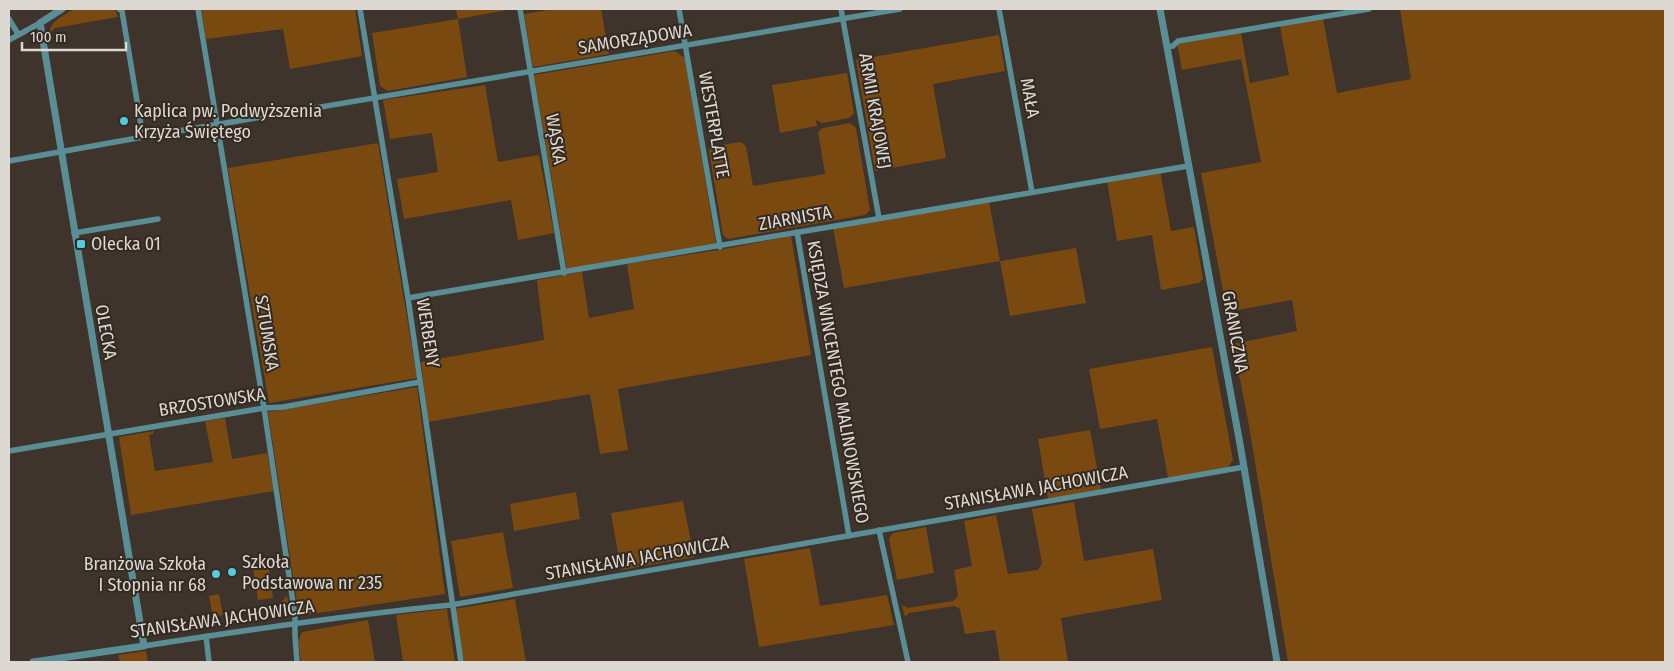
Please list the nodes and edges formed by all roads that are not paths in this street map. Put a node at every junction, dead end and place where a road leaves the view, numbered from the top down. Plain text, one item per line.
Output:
1 (62, 9) edge
2 (198, 9) edge
3 (360, 9) edge
4 (520, 9) edge
5 (679, 9) edge
6 (841, 9) edge
7 (900, 9) edge
8 (1000, 9) edge
9 (1160, 9) edge
10 (1369, 9) edge
11 (121, 10) edge
12 (9, 19) edge
13 (843, 19) junction
14 (40, 23) junction
15 (18, 34) junction
16 (9, 40) edge
17 (686, 46) junction
18 (1167, 47) junction
19 (530, 72) junction
20 (375, 98) junction
21 (218, 125) junction
22 (143, 137) junction
23 (61, 152) junction
24 (9, 161) edge
25 (1188, 166) junction
26 (1032, 192) junction
27 (879, 218) junction
28 (158, 219) dead end
29 (797, 232) junction
30 (74, 233) junction
31 (720, 247) junction
32 (564, 273) junction
33 (408, 298) junction
34 (420, 382) junction
35 (264, 408) junction
36 (108, 435) junction
37 (9, 451) edge
38 (1244, 467) junction
39 (879, 530) junction
40 (849, 536) junction
41 (452, 605) junction
42 (295, 624) junction
43 (206, 636) junction
44 (144, 646) junction
45 (33, 662) edge
46 (209, 662) edge
47 (297, 662) edge
48 (461, 662) edge
49 (908, 662) edge
50 (1277, 662) edge

1 - 14 street
2 - 21 street, SZTUMSKA
3 - 20 street, WERBENY
4 - 19 street, WĄSKA
5 - 17 street, WESTERPLATTE
6 - 13 street, ARMII KRAJOWEJ
7 - 13 street, SAMORZĄDOWA
8 - 26 street, MAŁA
9 - 18 street, GRANICZNA
10 - 18 street
11 - 22 street
12 - 15 street
13 - 17 street, SAMORZĄDOWA
13 - 27 street, ARMII KRAJOWEJ
14 - 15 street
14 - 23 street, OLECKA
15 - 16 street
17 - 19 street, SAMORZĄDOWA
17 - 31 street, WESTERPLATTE
18 - 25 street, GRANICZNA
19 - 20 street, SAMORZĄDOWA
19 - 32 street, WĄSKA
20 - 21 street, SAMORZĄDOWA
20 - 33 street, WERBENY
21 - 22 street, SAMORZĄDOWA
21 - 35 street, SZTUMSKA
22 - 23 street, SAMORZĄDOWA
23 - 24 street, SAMORZĄDOWA
23 - 30 street, OLECKA
25 - 26 street, ZIARNISTA
25 - 38 street, GRANICZNA
26 - 27 street, ZIARNISTA
27 - 29 street, ZIARNISTA
28 - 30 street
29 - 31 street, ZIARNISTA
29 - 40 street, KSIĘDZA WINCENTEGO MALINOWSKIEGO
30 - 36 street, OLECKA
31 - 32 street, ZIARNISTA
32 - 33 street, ZIARNISTA
33 - 34 street, WERBENY
34 - 35 street, BRZOSTOWSKA
34 - 41 street, WERBENY
35 - 36 street, BRZOSTOWSKA
35 - 42 street, SZTUMSKA
36 - 37 street, BRZOSTOWSKA
36 - 44 street, OLECKA
38 - 39 street, STANISŁAWA JACHOWICZA
38 - 50 street, GRANICZNA
39 - 40 street, STANISŁAWA JACHOWICZA
39 - 49 street, KSIĘDZA WINCENTEGO MALINOWSKIEGO
40 - 41 street, STANISŁAWA JACHOWICZA
41 - 42 street, STANISŁAWA JACHOWICZA
41 - 48 street, WERBENY
42 - 43 street, STANISŁAWA JACHOWICZA
42 - 47 street, SZTUMSKA
43 - 44 street, STANISŁAWA JACHOWICZA
43 - 46 street
44 - 45 street, STANISŁAWA JACHOWICZA

